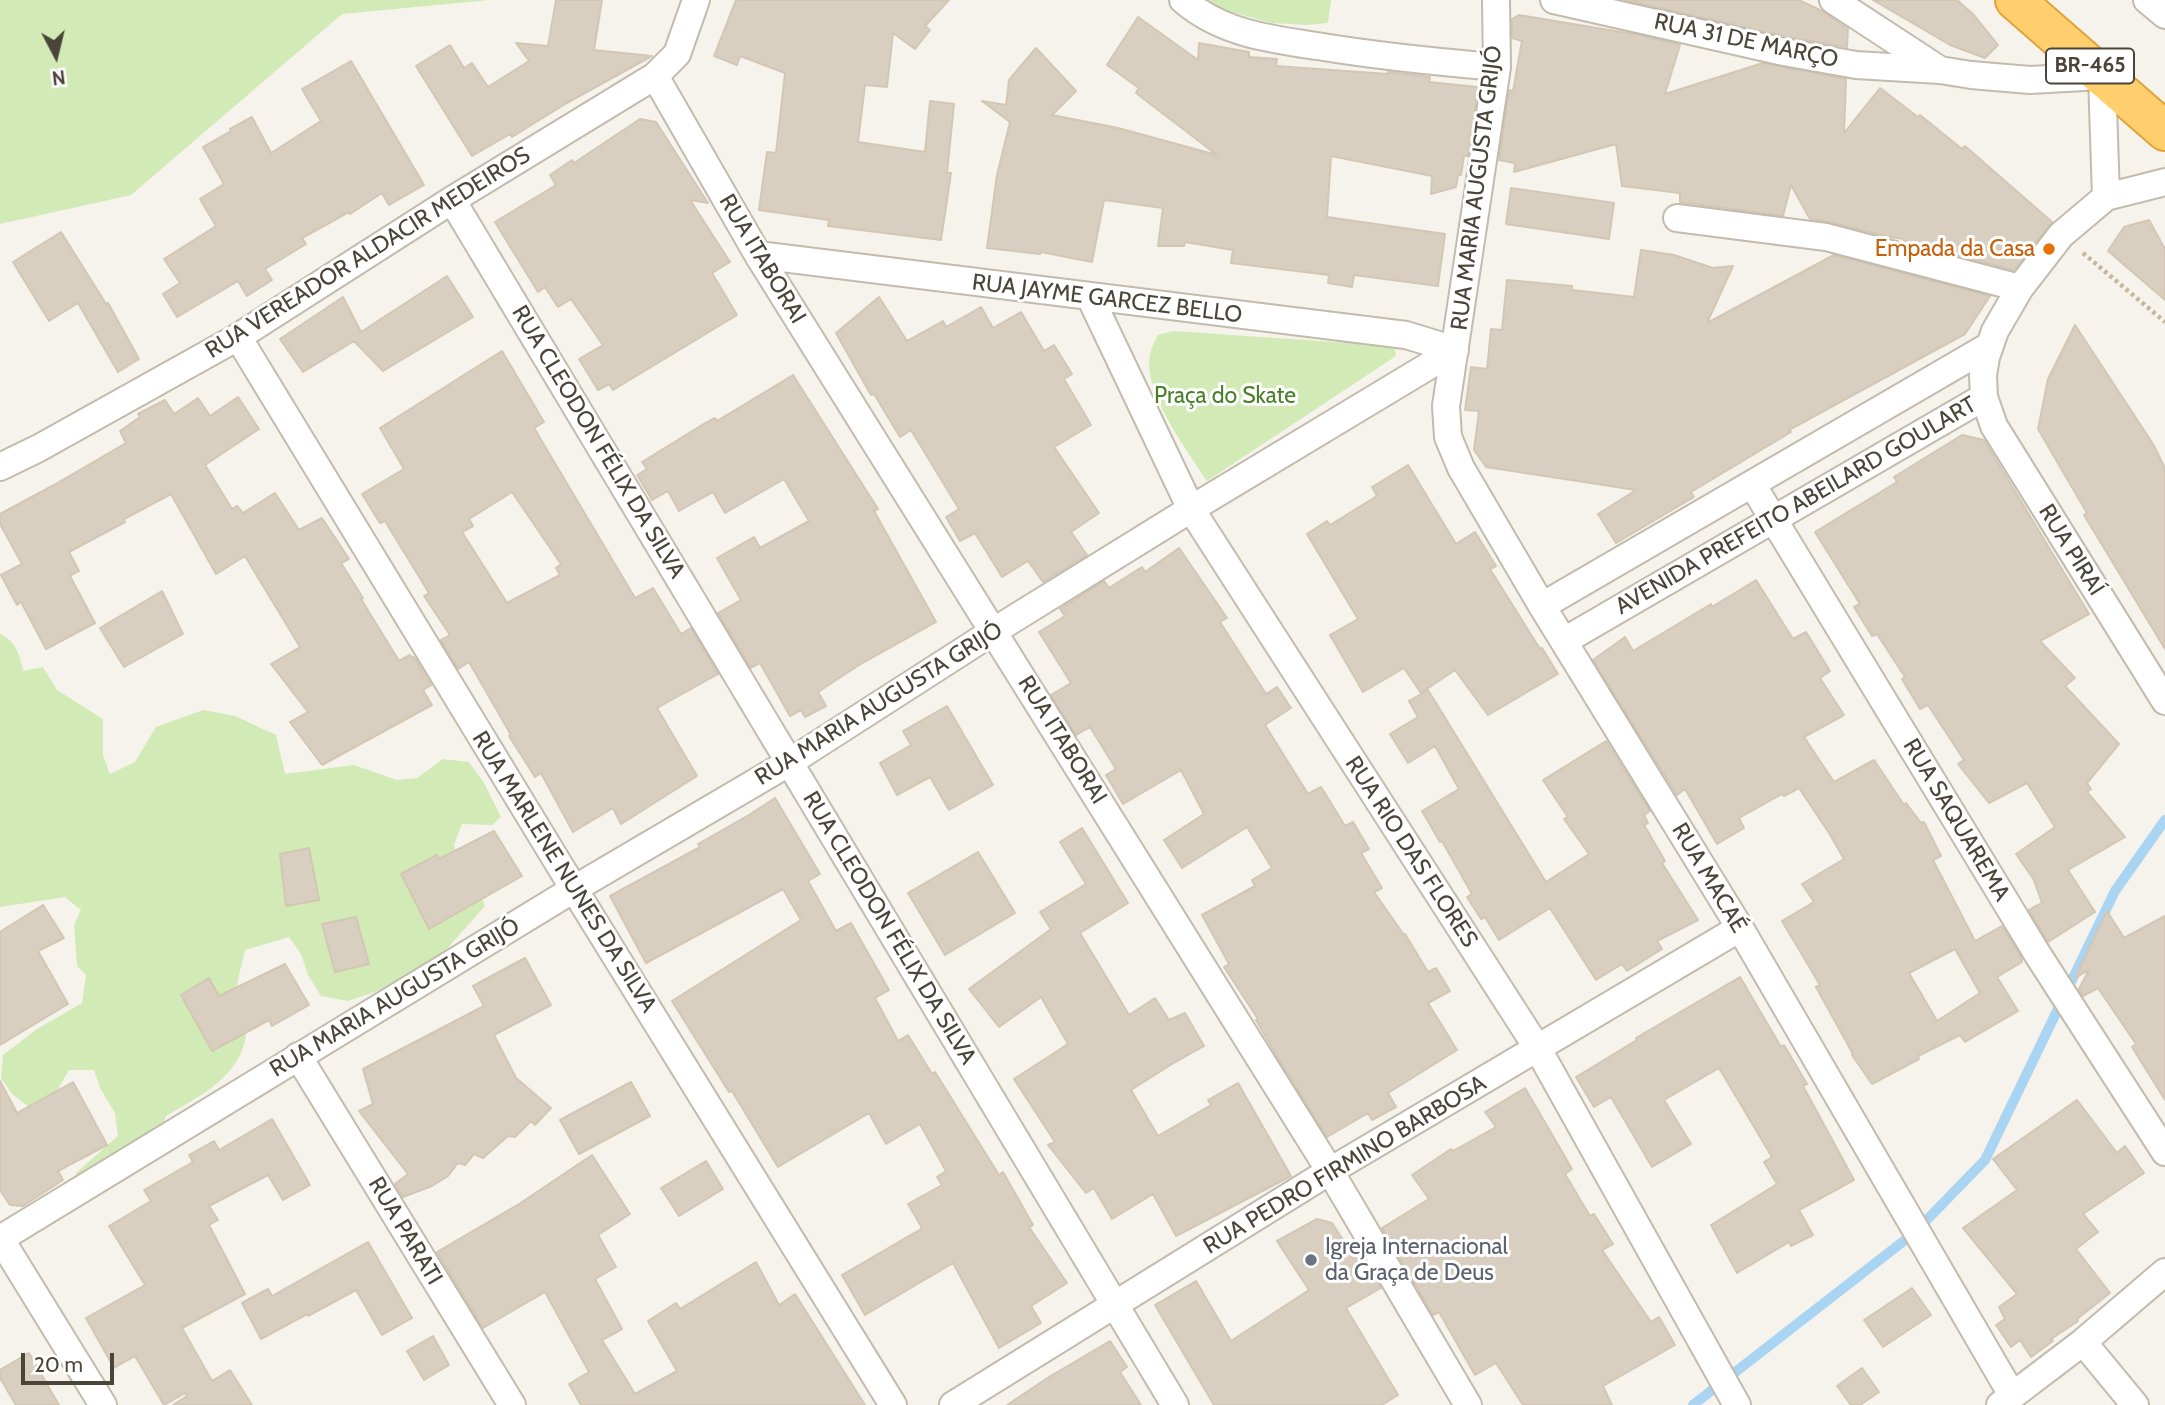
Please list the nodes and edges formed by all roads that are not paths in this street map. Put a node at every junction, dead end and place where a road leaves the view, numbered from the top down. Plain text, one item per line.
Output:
1 (696, 0) edge
2 (1183, 0) edge
3 (1496, 0) edge
4 (1554, 0) edge
5 (1833, 0) edge
6 (2015, 0) edge
7 (2147, 0) edge
8 (2165, 15) edge
9 (1864, 19) junction
10 (1848, 63) junction
11 (1497, 67) junction
12 (1940, 70) junction
13 (656, 76) junction
14 (2102, 76) junction
15 (2165, 131) edge
16 (2165, 182) edge
17 (2106, 197) junction
18 (453, 200) junction
19 (1677, 218) dead end
20 (758, 255) junction
21 (2020, 288) junction
22 (1090, 297) junction
23 (238, 337) junction
24 (1989, 346) junction
25 (1455, 350) junction
26 (1984, 397) junction
27 (0, 467) edge
28 (1752, 484) junction
29 (1191, 509) junction
30 (1773, 519) junction
31 (1542, 606) junction
32 (994, 631) junction
33 (1564, 641) junction
34 (2161, 695) edge
35 (789, 762) junction
36 (574, 889) junction
37 (1740, 928) junction
38 (1538, 1049) junction
39 (298, 1056) junction
40 (2165, 1152) edge
41 (1330, 1171) junction
42 (0, 1239) edge
43 (2165, 1272) edge
44 (1114, 1304) junction
45 (2083, 1342) junction
46 (2006, 1400) edge
47 (103, 1405) edge
48 (512, 1405) edge
49 (894, 1405) edge
50 (953, 1405) edge
51 (1175, 1405) edge
52 (1468, 1405) edge
53 (1737, 1405) edge
54 (2135, 1405) edge

1 - 13 street, RUA VEREADOR ALDACIR MEDEIROS
2 - 11 street
3 - 11 street, RUA MARIA AUGUSTA GRIJÓ
4 - 10 street, RUA 31 DE MARÇO
5 - 9 street
6 - 14 highway, BR-465
7 - 8 street
9 - 10 street
9 - 12 street
10 - 12 street, RUA 31 DE MARÇO
11 - 25 street, RUA MARIA AUGUSTA GRIJÓ
12 - 14 street, RUA 31 DE MARÇO
13 - 18 street, RUA VEREADOR ALDACIR MEDEIROS
13 - 20 street, RUA ITABORAI
14 - 15 highway, BR-465
14 - 17 street
16 - 17 street, AVENIDA PREFEITO ABEILARD GOULART
17 - 21 street, AVENIDA PREFEITO ABEILARD GOULART
18 - 23 street, RUA VEREADOR ALDACIR MEDEIROS
18 - 35 street, RUA CLEODON FÉLIX DA SILVA
19 - 21 street
20 - 22 street, RUA JAYME GARCEZ BELLO
20 - 32 street, RUA ITABORAI
21 - 24 street, AVENIDA PREFEITO ABEILARD GOULART
22 - 25 street, RUA JAYME GARCEZ BELLO
22 - 29 street, RUA RIO DAS FLORES
23 - 27 street, RUA VEREADOR ALDACIR MEDEIROS
23 - 36 street, RUA MARLENE NUNES DA SILVA
24 - 26 street, AVENIDA PREFEITO ABEILARD GOULART
24 - 28 street, AVENIDA PREFEITO ABEILARD GOULART
25 - 29 street, RUA MARIA AUGUSTA GRIJÓ
25 - 31 street, RUA MACAÉ
26 - 30 street, AVENIDA PREFEITO ABEILARD GOULART
26 - 34 street, RUA PIRAÍ
28 - 30 street, RUA SAQUAREMA
28 - 31 street, AVENIDA PREFEITO ABEILARD GOULART
29 - 32 street, RUA MARIA AUGUSTA GRIJÓ
29 - 38 street, RUA RIO DAS FLORES
30 - 33 street, AVENIDA PREFEITO ABEILARD GOULART
30 - 40 street, RUA SAQUAREMA
31 - 33 street, RUA MACAÉ
32 - 35 street, RUA MARIA AUGUSTA GRIJÓ
32 - 41 street, RUA ITABORAI
33 - 37 street, RUA MACAÉ
35 - 36 street, RUA MARIA AUGUSTA GRIJÓ
35 - 44 street, RUA CLEODON FÉLIX DA SILVA
36 - 39 street, RUA MARIA AUGUSTA GRIJÓ
36 - 49 street, RUA MARLENE NUNES DA SILVA
37 - 38 street, RUA PEDRO FIRMINO BARBOSA
37 - 46 street, RUA MACAÉ
38 - 41 street, RUA PEDRO FIRMINO BARBOSA
38 - 53 street, RUA RIO DAS FLORES
39 - 42 street, RUA MARIA AUGUSTA GRIJÓ
39 - 48 street, RUA PARATI
41 - 44 street, RUA PEDRO FIRMINO BARBOSA
41 - 52 street, RUA ITABORAI
42 - 47 street
43 - 45 street
44 - 50 street, RUA PEDRO FIRMINO BARBOSA
44 - 51 street, RUA CLEODON FÉLIX DA SILVA
45 - 46 street
45 - 54 street

